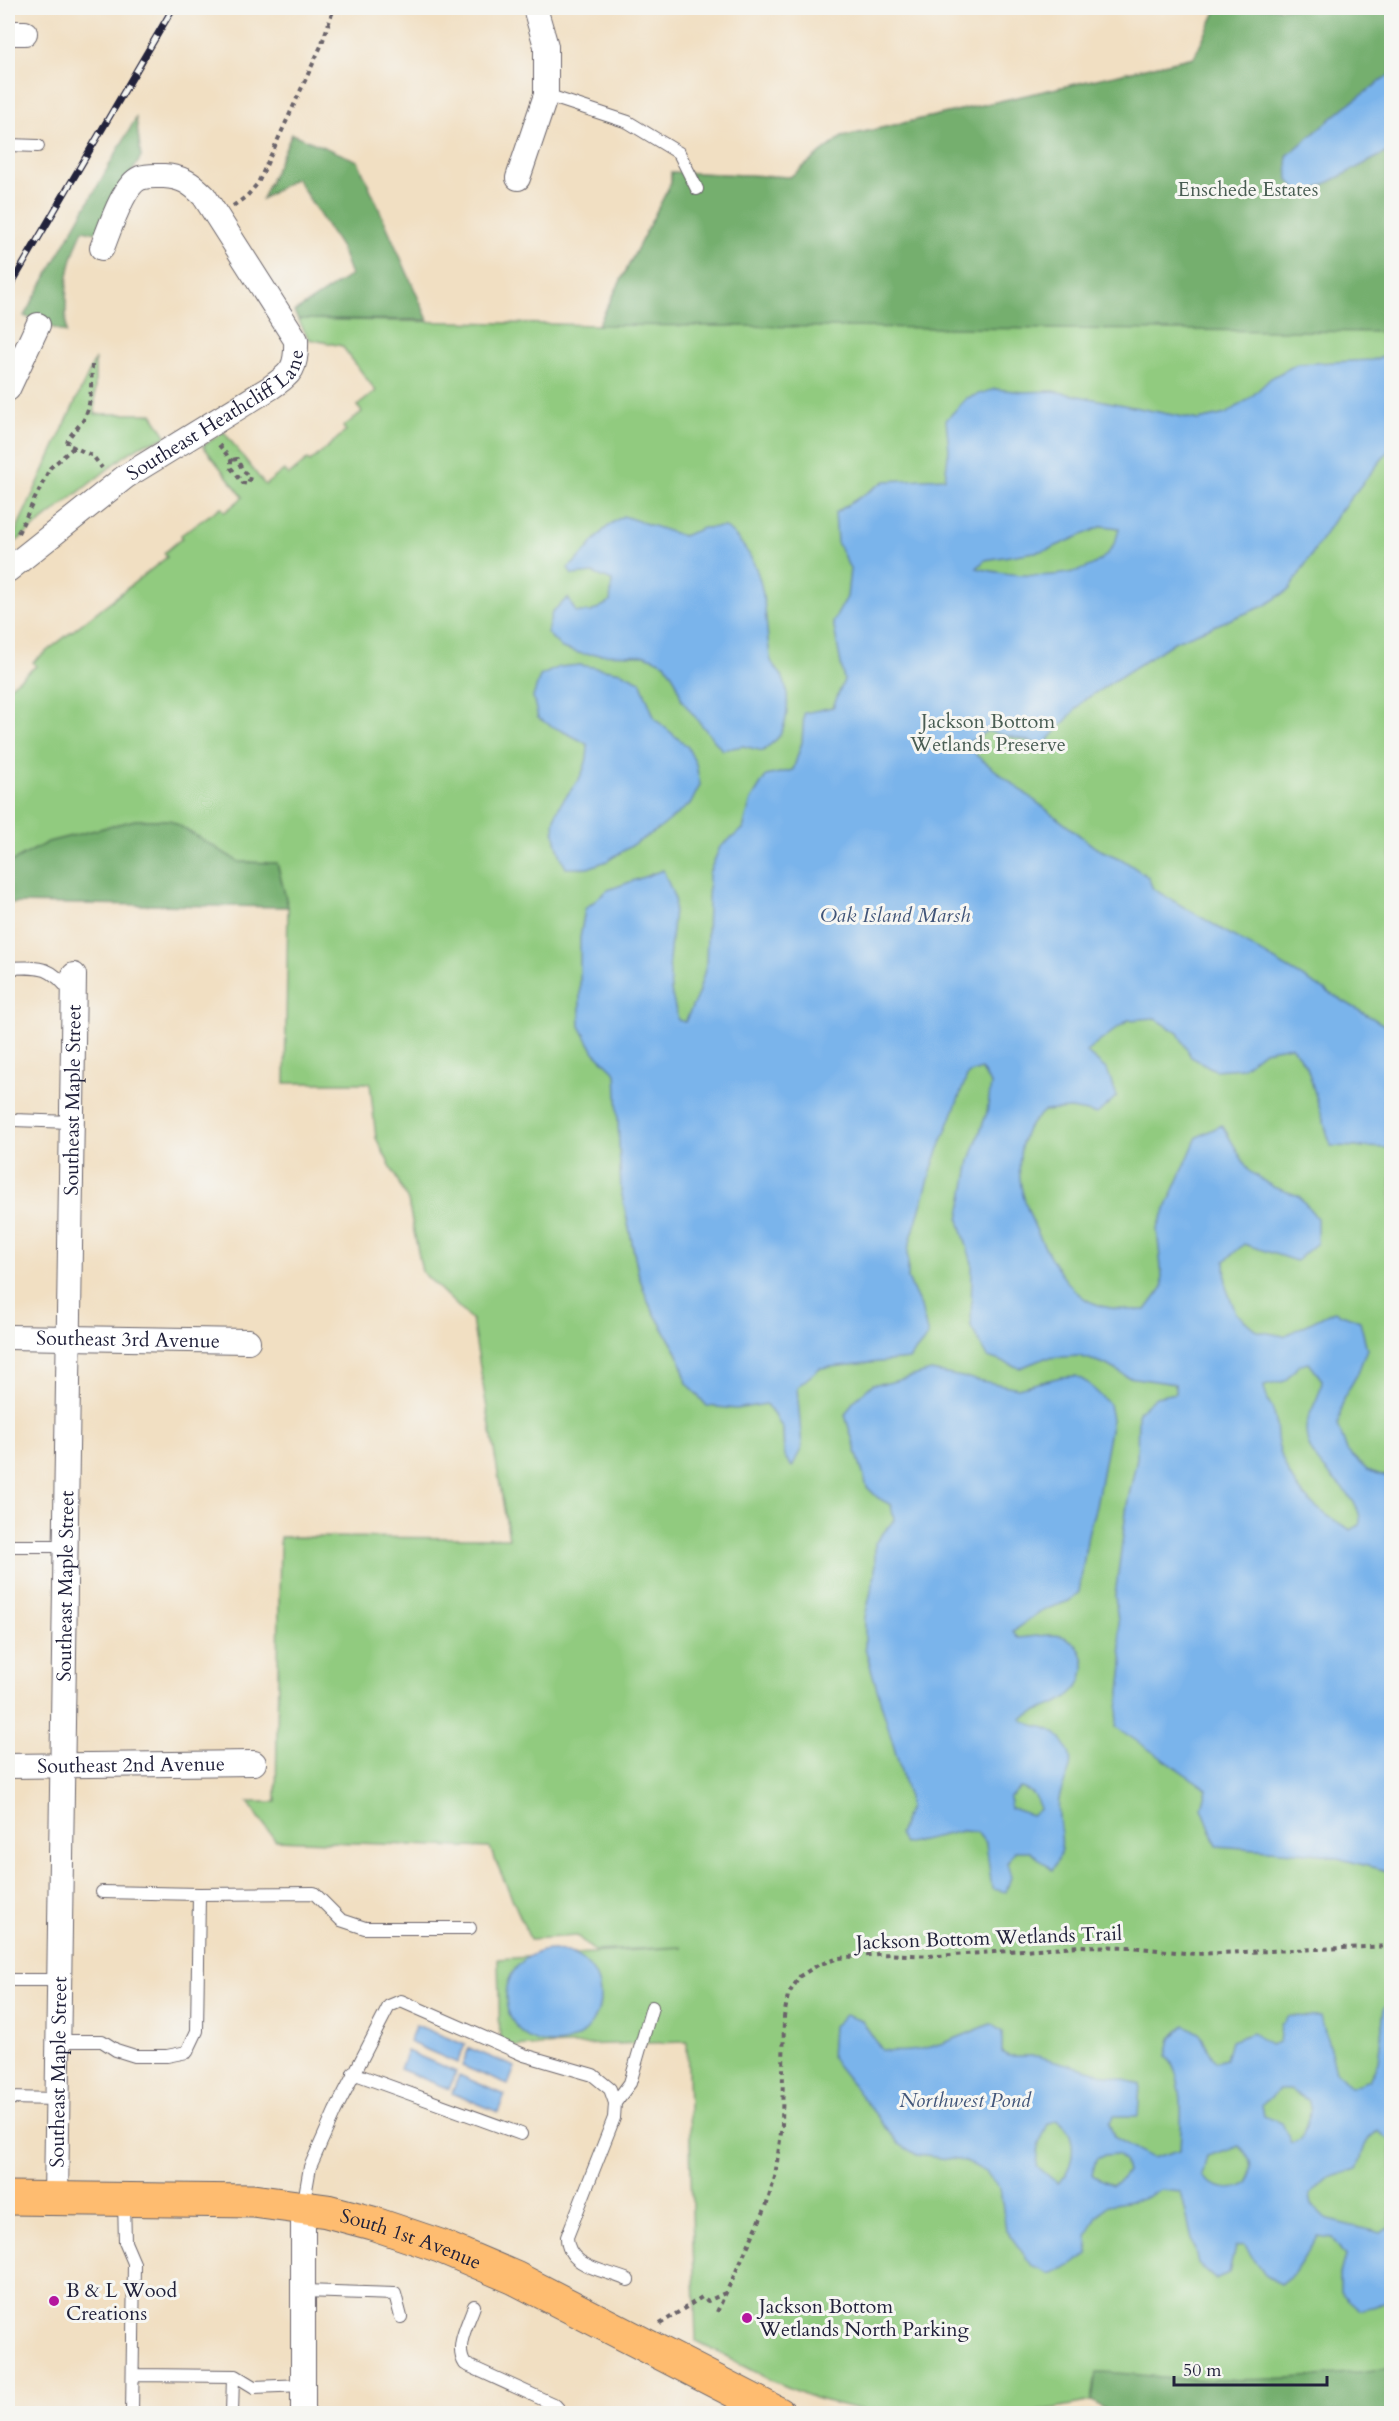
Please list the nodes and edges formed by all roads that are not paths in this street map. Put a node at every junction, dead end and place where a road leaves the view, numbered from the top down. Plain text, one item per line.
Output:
1 (535, 8) edge
2 (546, 95) junction
3 (8, 145) edge
4 (39, 146) dead end
5 (518, 178) dead end
6 (697, 189) dead end
7 (102, 248) dead end
8 (38, 325) dead end
9 (8, 389) edge
10 (8, 570) edge
11 (8, 968) edge
12 (74, 986) joint
13 (8, 1117) edge
14 (72, 1122) junction
15 (8, 1336) edge
16 (67, 1337) junction
17 (248, 1341) dead end
18 (8, 1546) edge
19 (65, 1546) junction
20 (254, 1763) dead end
21 (8, 1766) edge
22 (62, 1766) junction
23 (102, 1892) dead end
24 (199, 1894) junction
25 (470, 1928) dead end
26 (8, 1980) edge
27 (60, 1980) junction
28 (652, 2007) dead end
29 (59, 2041) junction
30 (353, 2073) junction
31 (8, 2098) edge
32 (58, 2099) junction
33 (615, 2103) junction
34 (521, 2134) dead end
35 (124, 2197) junction
36 (8, 2198) edge
37 (56, 2198) junction
38 (303, 2207) junction
39 (628, 2280) dead end
40 (304, 2291) junction
41 (474, 2306) dead end
42 (401, 2317) dead end
43 (133, 2375) junction
44 (233, 2376) junction
45 (304, 2385) junction
46 (132, 2414) edge
47 (232, 2414) edge
48 (303, 2414) edge
49 (563, 2414) edge
50 (778, 2414) edge

1 - 2 street
2 - 5 street
2 - 6 lane
3 - 4 lane
7 - 10 street, Southeast Heathcliff Lane
8 - 9 street
11 - 12 lane
12 - 14 street, Southeast Maple Street
13 - 14 lane
14 - 16 street, Southeast Maple Street
15 - 16 street, Southeast 3rd Avenue
16 - 17 street, Southeast 3rd Avenue
16 - 19 street, Southeast Maple Street
18 - 19 lane
19 - 22 street, Southeast Maple Street
20 - 22 street, Southeast 2nd Avenue
21 - 22 street, Southeast 2nd Avenue
22 - 27 street, Southeast Maple Street
23 - 24 lane
24 - 25 lane
24 - 29 lane
26 - 27 lane
27 - 29 street, Southeast Maple Street
28 - 33 lane
29 - 32 street, Southeast Maple Street
30 - 33 lane
30 - 34 lane
30 - 38 lane
31 - 32 lane
32 - 37 street, Southeast Maple Street
33 - 39 lane
35 - 37 main road, South 1st Avenue
35 - 38 main road, South 1st Avenue
35 - 43 lane
36 - 37 main road, South 1st Avenue
38 - 40 street
38 - 50 main road, South 1st Avenue
40 - 42 lane
40 - 45 street
41 - 49 lane
43 - 44 lane
43 - 46 lane
44 - 45 lane
44 - 47 lane
45 - 48 street

